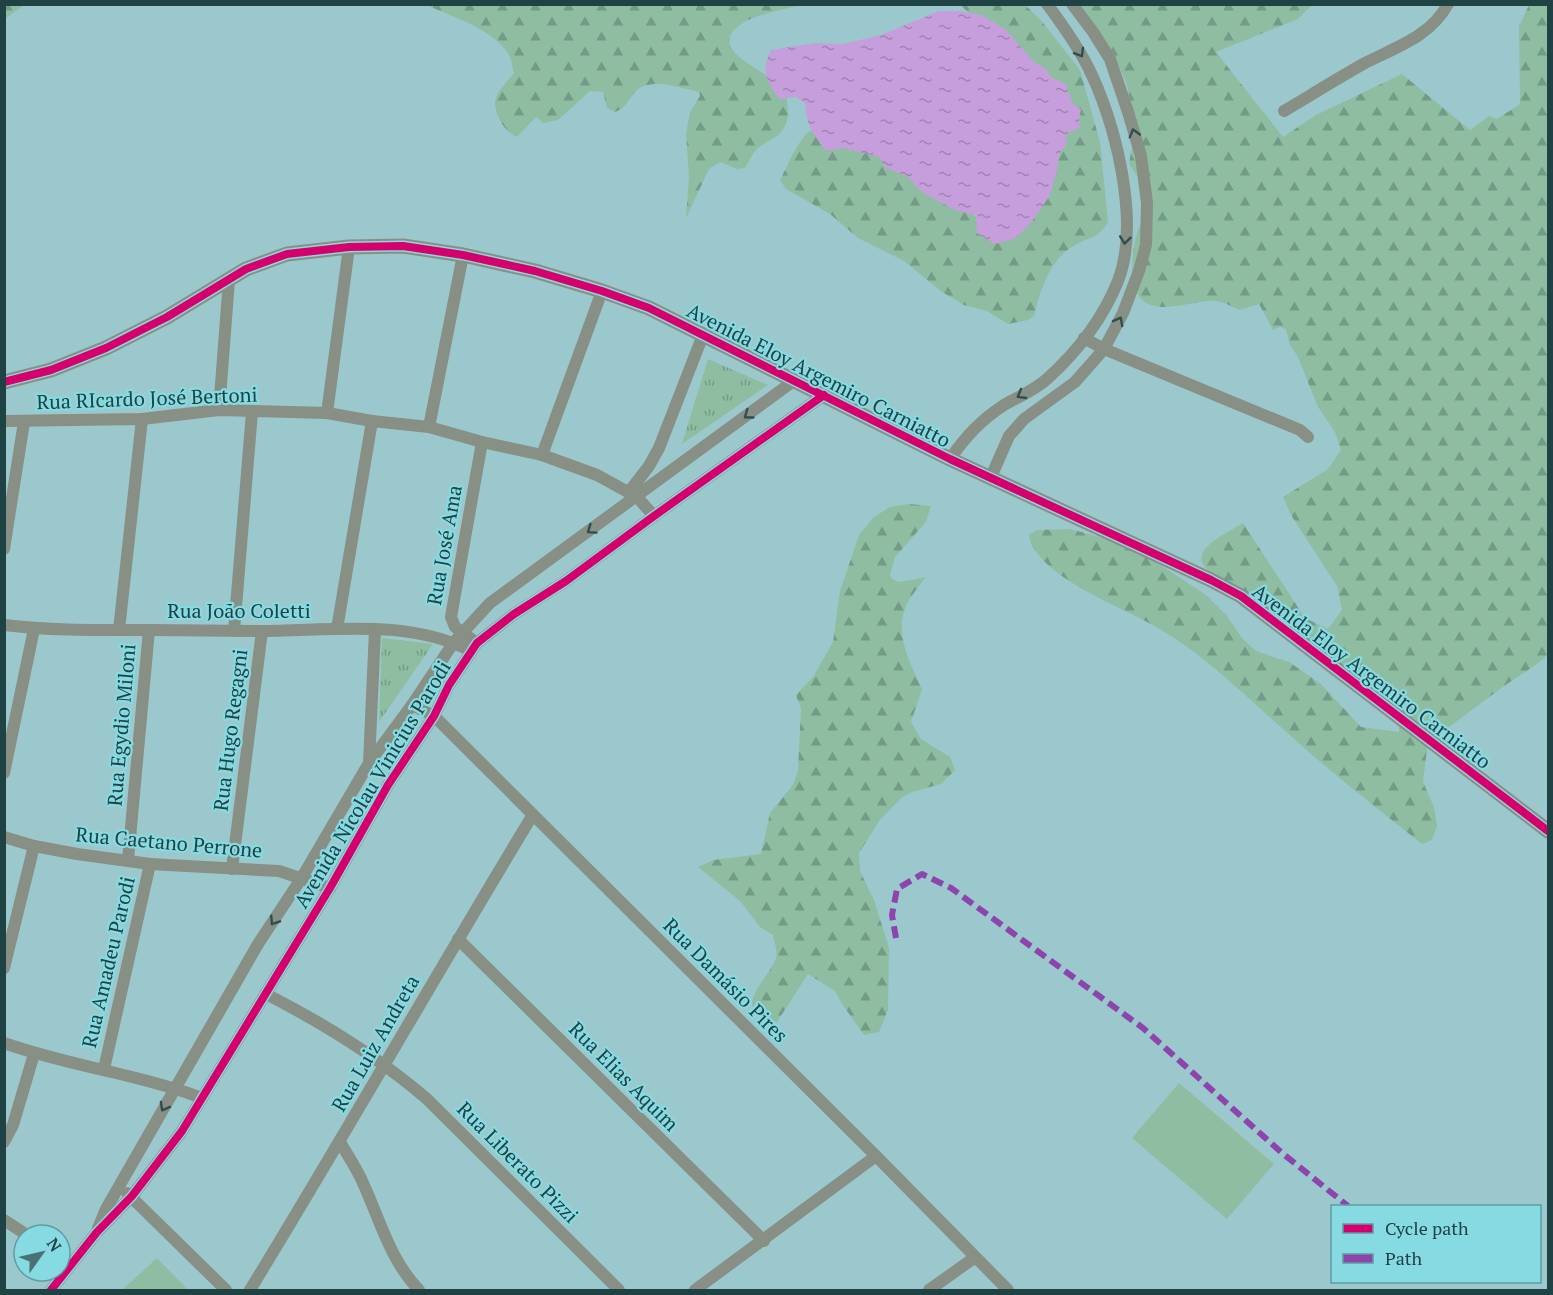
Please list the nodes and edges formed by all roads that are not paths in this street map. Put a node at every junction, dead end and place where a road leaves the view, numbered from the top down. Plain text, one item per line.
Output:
1 (1047, 4) edge
2 (1072, 4) edge
3 (1448, 4) edge
4 (1284, 111) dead end
5 (349, 247) junction
6 (464, 255) junction
7 (229, 280) junction
8 (602, 291) junction
9 (703, 336) junction
10 (1084, 338) junction
11 (1104, 349) junction
12 (795, 380) junction
13 (4, 382) edge
14 (824, 395) junction
15 (219, 410) junction
16 (252, 412) junction
17 (327, 413) junction
18 (142, 418) junction
19 (4, 421) edge
20 (372, 421) junction
21 (24, 422) junction
22 (429, 427) junction
23 (1308, 437) dead end
24 (482, 442) junction
25 (542, 455) junction
26 (950, 459) junction
27 (991, 477) junction
28 (633, 495) junction
29 (654, 516) junction
30 (4, 549) edge
31 (4, 625) edge
32 (337, 628) junction
33 (34, 629) junction
34 (119, 630) junction
35 (149, 630) junction
36 (375, 630) junction
37 (234, 631) junction
38 (262, 631) junction
39 (458, 637) junction
40 (474, 647) junction
41 (412, 705) junction
42 (434, 716) junction
43 (369, 762) junction
44 (4, 773) edge
45 (532, 816) junction
46 (1548, 831) edge
47 (4, 837) edge
48 (34, 846) junction
49 (128, 860) junction
50 (150, 864) junction
51 (232, 869) junction
52 (301, 879) junction
53 (330, 888) junction
54 (458, 939) junction
55 (4, 968) edge
56 (266, 994) junction
57 (4, 1043) edge
58 (34, 1054) junction
59 (384, 1065) junction
60 (104, 1069) junction
61 (175, 1088) junction
62 (202, 1098) junction
63 (340, 1142) junction
64 (4, 1143) edge
65 (876, 1156) junction
66 (119, 1186) junction
67 (132, 1196) junction
68 (97, 1232) junction
69 (764, 1241) junction
70 (72, 1255) edge
71 (974, 1258) junction
72 (226, 1290) edge
73 (250, 1290) edge
74 (419, 1290) edge
75 (620, 1290) edge
76 (694, 1290) edge
77 (929, 1290) edge
78 (1008, 1290) edge

1 -> 10 street
11 -> 2 street
3 - 4 street
5 - 6 street, Avenida Eloy Argemiro Carniatto
5 - 7 street, Avenida Eloy Argemiro Carniatto
5 - 17 street
6 - 8 street, Avenida Eloy Argemiro Carniatto
6 - 22 street
7 - 13 street, Avenida Eloy Argemiro Carniatto
7 - 15 street
8 - 9 street, Avenida Eloy Argemiro Carniatto
8 - 25 street
9 - 12 street, Avenida Eloy Argemiro Carniatto
9 - 28 street
10 - 11 street
10 -> 26 street
11 - 23 street
11 - 27 street
12 - 14 street, Avenida Eloy Argemiro Carniatto
12 -> 28 street, Avenida Nicolau Vinicius Parodi
14 - 26 street, Avenida Eloy Argemiro Carniatto
14 - 29 street, Avenida Nicolau Vinicius Parodi
15 - 16 street, Rua RIcardo José Bertoni
15 - 18 street, Rua RIcardo José Bertoni
16 - 17 street, Rua RIcardo José Bertoni
16 - 37 street
17 - 20 street, Rua RIcardo José Bertoni
18 - 21 street, Rua RIcardo José Bertoni
18 - 34 street
19 - 21 street, Rua RIcardo José Bertoni
20 - 22 street, Rua RIcardo José Bertoni
20 - 32 street
21 - 30 street
22 - 24 street, Rua RIcardo José Bertoni
24 - 25 street, Rua RIcardo José Bertoni
24 - 39 street, Rua José Ama
25 - 28 street, Rua RIcardo José Bertoni
26 - 27 street, Avenida Eloy Argemiro Carniatto
27 - 46 street, Avenida Eloy Argemiro Carniatto
28 - 29 street
28 -> 39 street, Avenida Nicolau Vinicius Parodi
29 - 40 street, Avenida Nicolau Vinicius Parodi
31 - 33 street, Rua João Coletti
32 - 36 street, Rua João Coletti
32 - 38 street, Rua João Coletti
33 - 34 street, Rua João Coletti
33 - 44 street
34 - 35 street, Rua João Coletti
35 - 37 street, Rua João Coletti
35 - 49 street, Rua Egydio Miloni
36 - 39 street, Rua João Coletti
36 - 43 street
37 - 38 street, Rua João Coletti
38 - 51 street, Rua Hugo Regagni
39 - 40 street, Rua João Coletti
39 - 41 street, Avenida Nicolau Vinicius Parodi
40 - 42 street, Avenida Nicolau Vinicius Parodi
41 - 42 street, Rua Damásio Pires
41 - 43 street, Avenida Nicolau Vinicius Parodi
42 - 45 street, Rua Damásio Pires
42 - 53 street, Avenida Nicolau Vinicius Parodi
43 - 52 street, Avenida Nicolau Vinicius Parodi
45 - 54 street, Rua Luiz Andreta
45 - 65 street, Rua Damásio Pires
47 - 48 street, Rua Caetano Perrone
48 - 49 street, Rua Caetano Perrone
48 - 55 street
49 - 50 street, Rua Caetano Perrone
50 - 51 street, Rua Caetano Perrone
50 - 60 street, Rua Amadeu Parodi
51 - 52 street, Rua Caetano Perrone
52 - 53 street, Rua Caetano Perrone
52 -> 61 street, Avenida Nicolau Vinicius Parodi
53 - 56 street, Avenida Nicolau Vinicius Parodi
54 - 59 street, Rua Luiz Andreta
54 - 69 street, Rua Elias Aquim
56 - 59 street, Rua Liberato Pizzi
56 - 62 street, Avenida Nicolau Vinicius Parodi
57 - 58 street
58 - 60 street
58 - 64 street
59 - 63 street, Rua Luiz Andreta
59 - 75 street, Rua Liberato Pizzi
60 - 61 street
61 - 62 street
61 -> 66 street, Avenida Nicolau Vinicius Parodi
62 - 67 street, Avenida Nicolau Vinicius Parodi
63 - 73 street, Rua Luiz Andreta
63 - 74 street
65 - 69 street
65 - 71 street, Rua Damásio Pires
66 - 67 street
66 - 68 street, Avenida Nicolau Vinicius Parodi
67 - 68 street, Avenida Nicolau Vinicius Parodi
67 - 72 street
68 - 70 street, Avenida Nicolau Vinicius Parodi
69 - 76 street
71 - 77 street
71 - 78 street, Rua Damásio Pires

